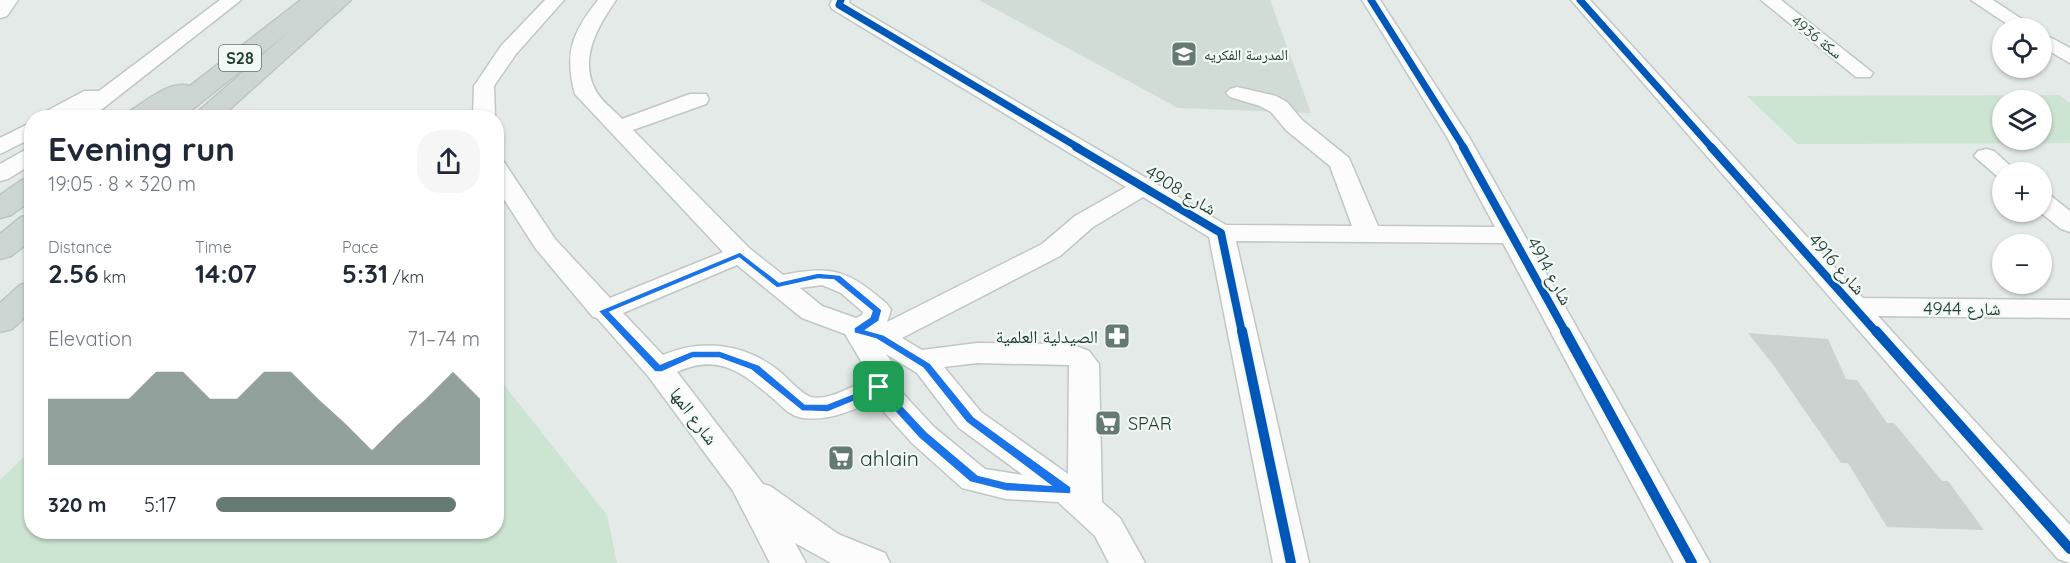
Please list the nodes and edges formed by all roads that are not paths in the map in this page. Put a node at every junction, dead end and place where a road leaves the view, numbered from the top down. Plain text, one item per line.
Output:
1 (9, 0) edge
2 (232, 0) edge
3 (315, 0) edge
4 (340, 0) edge
5 (555, 0) edge
6 (607, 0) edge
7 (841, 0) edge
8 (1371, 0) edge
9 (1580, 0) edge
10 (1770, 0) edge
11 (1980, 0) edge
12 (545, 8) edge
13 (0, 12) edge
14 (2009, 18) edge
15 (256, 44) junction
16 (2052, 45) edge
17 (2070, 57) edge
18 (145, 66) junction
19 (1863, 73) dead end
20 (1237, 93) dead end
21 (698, 99) dead end
22 (66, 110) edge
23 (87, 110) edge
24 (150, 110) edge
25 (175, 110) edge
26 (213, 110) edge
27 (484, 110) edge
28 (619, 127) junction
29 (24, 134) edge
30 (0, 147) edge
31 (1986, 156) dead end
32 (24, 158) edge
33 (1994, 162) edge
34 (0, 174) edge
35 (504, 180) edge
36 (1144, 187) junction
37 (24, 192) edge
38 (0, 209) edge
39 (2052, 209) edge
40 (2070, 224) edge
41 (24, 230) edge
42 (1221, 232) junction
43 (1368, 234) junction
44 (1512, 235) junction
45 (0, 249) edge
46 (740, 255) junction
47 (24, 274) edge
48 (777, 285) junction
49 (0, 294) edge
50 (24, 298) edge
51 (1853, 308) junction
52 (2070, 309) edge
53 (603, 311) junction
54 (0, 321) edge
55 (869, 334) junction
56 (918, 360) junction
57 (658, 369) junction
58 (879, 387) junction
59 (746, 484) junction
60 (1076, 499) junction
61 (2070, 549) edge
62 (788, 563) edge
63 (872, 563) edge
64 (1127, 563) edge
65 (1291, 563) edge
66 (1692, 563) edge

1 - 13 street
2 - 18 street
3 - 15 main road, S28
4 - 26 main road, S28
5 - 12 street
6 - 28 street
7 - 36 street, 4908 شارع
8 - 44 street, 4914 شارع
9 - 51 street, 4916 شارع
10 - 19 street, سكة 4936
11 - 14 street
12 - 27 street
15 - 24 main road
15 - 25 main road, S28
16 - 17 street
18 - 22 street
18 - 23 street
20 - 43 street
21 - 28 street
28 - 46 street
29 - 30 street
31 - 33 street
32 - 34 street
35 - 53 street, شارع المها
36 - 42 street, 4908 شارع
36 - 55 street
37 - 38 main road
39 - 40 street
41 - 45 main road
42 - 43 street
42 - 65 street, 4908 شارع
43 - 44 street
44 - 66 street, 4914 شارع
46 - 48 street
46 - 53 street
47 - 49 main road
48 - 55 street
48 - 55 street
50 - 54 main road
51 - 52 street, 4944 شارع
51 - 61 street, 4916 شارع
53 - 57 street, شارع المها
55 - 56 street
55 - 58 street
56 - 60 street
56 - 60 street
57 - 58 street
57 - 59 street, شارع المها
58 - 60 street
59 - 62 street, شارع المها
59 - 63 street
60 - 64 street

